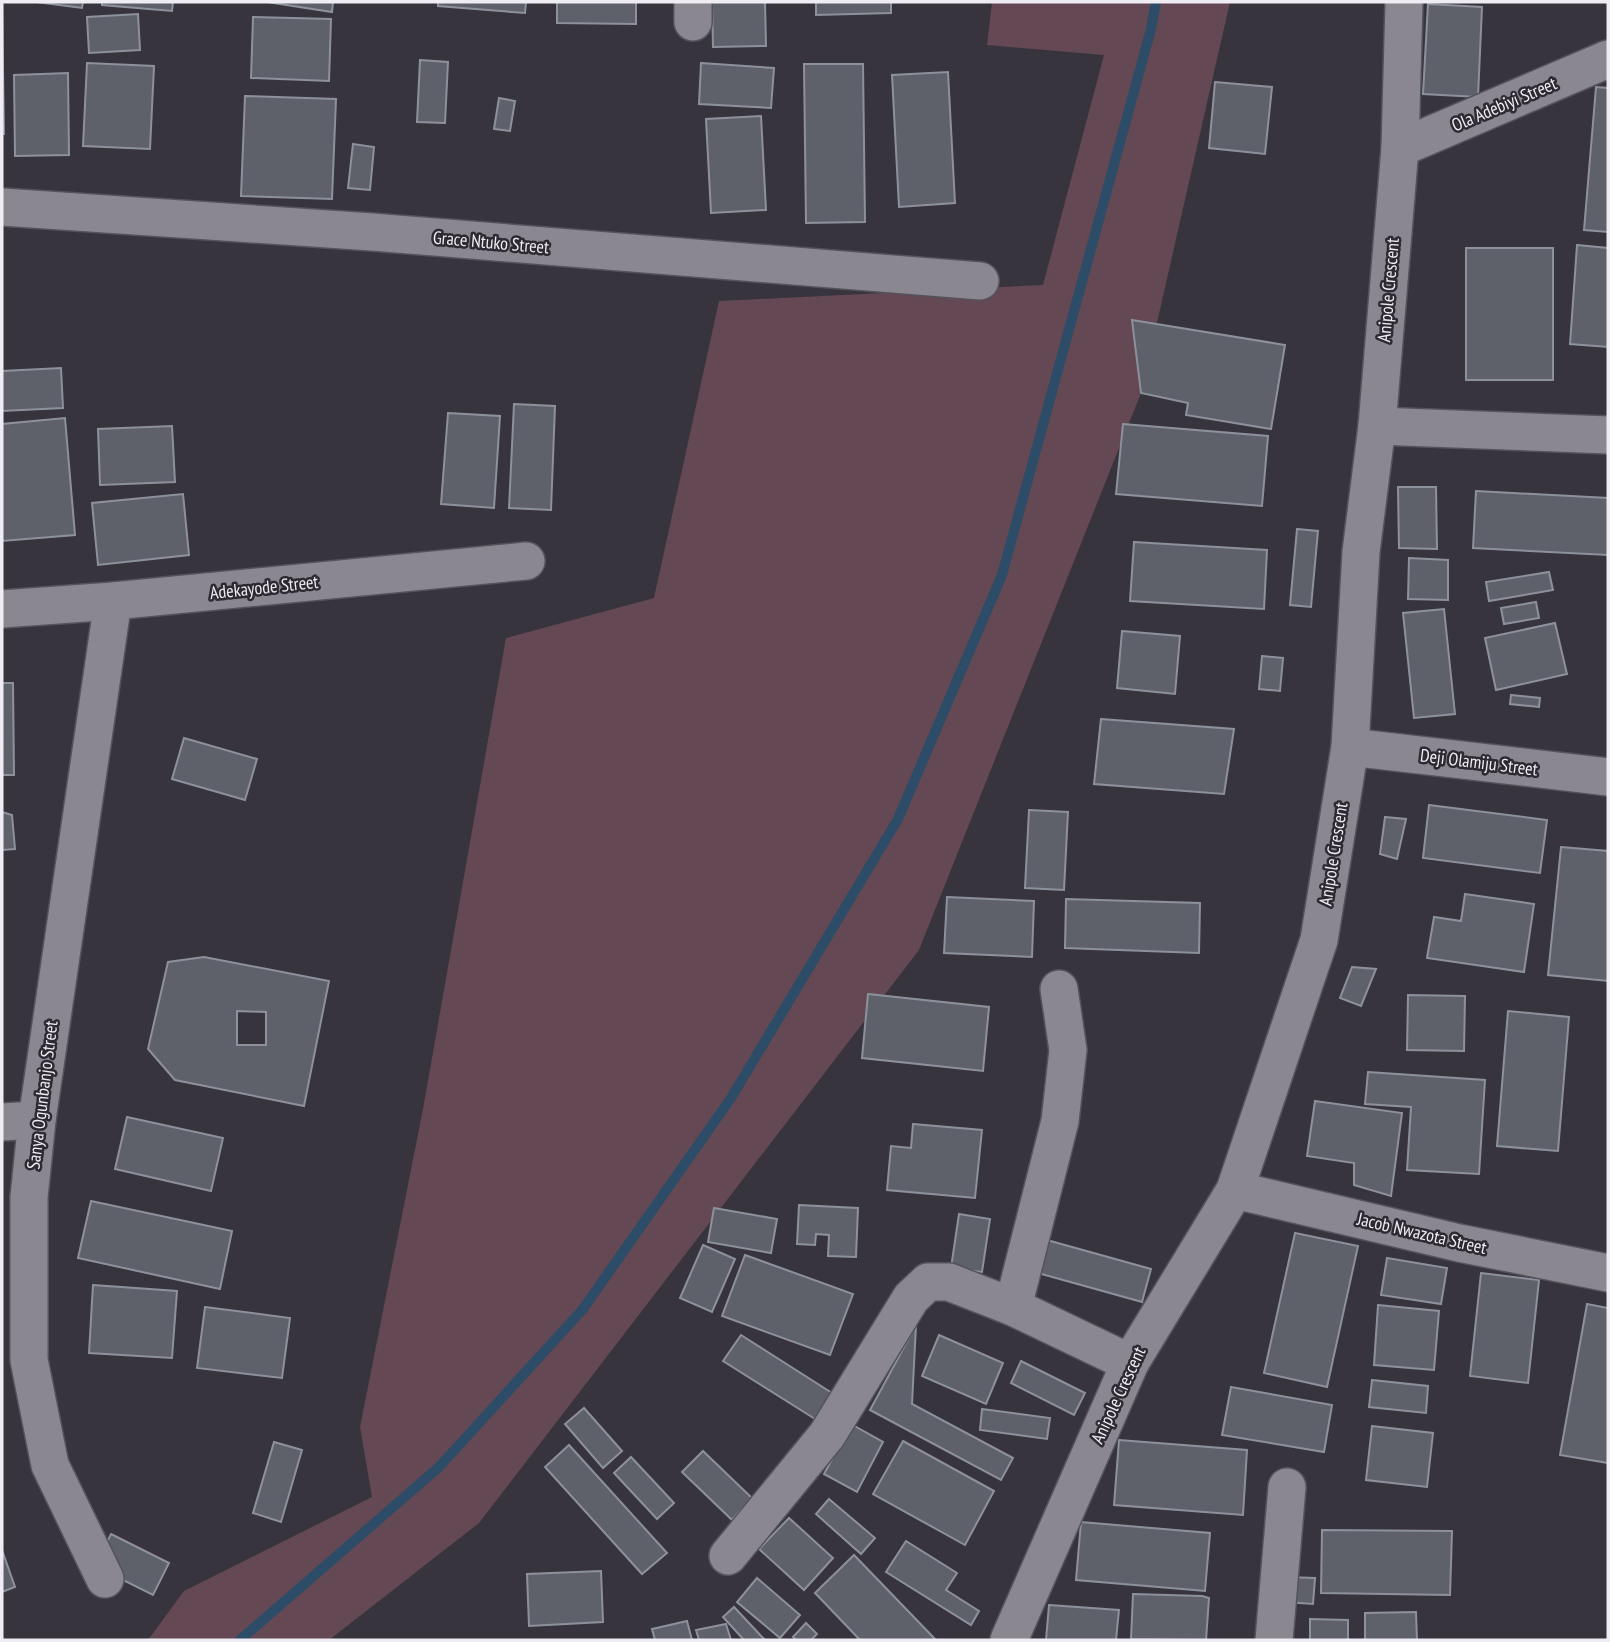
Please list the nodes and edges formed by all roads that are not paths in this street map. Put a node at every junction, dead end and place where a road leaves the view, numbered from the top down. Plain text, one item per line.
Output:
1 (1404, 2) edge
2 (1608, 59) edge
3 (1401, 148) junction
4 (2, 207) edge
5 (979, 281) dead end
6 (1377, 426) junction
7 (1608, 435) edge
8 (526, 561) dead end
9 (114, 601) junction
10 (2, 609) edge
11 (1350, 747) junction
12 (1608, 778) edge
13 (1059, 989) dead end
14 (20, 1121) edge
15 (1236, 1190) junction
16 (1608, 1273) edge
17 (1013, 1307) junction
18 (1130, 1363) junction
19 (1287, 1487) dead end
20 (728, 1556) dead end
21 (105, 1579) dead end
22 (1009, 1640) edge
23 (1273, 1640) edge

1 - 3 street, Anipole Crescent
2 - 3 street, Ola Adebiyi Street
3 - 6 street, Anipole Crescent
4 - 5 street, Grace Ntuko Street
6 - 7 street
6 - 11 street, Anipole Crescent
8 - 9 street, Adekayode Street
9 - 10 street, Adekayode Street
9 - 14 street, Sanya Ogunbanjo Street
11 - 12 street, Deji Olamiju Street
11 - 15 street, Anipole Crescent
13 - 17 street
14 - 21 street, Sanya Ogunbanjo Street
15 - 16 street, Jacob Nwazota Street
15 - 18 street, Anipole Crescent
17 - 18 street
17 - 20 street
18 - 22 street, Anipole Crescent
19 - 23 street

